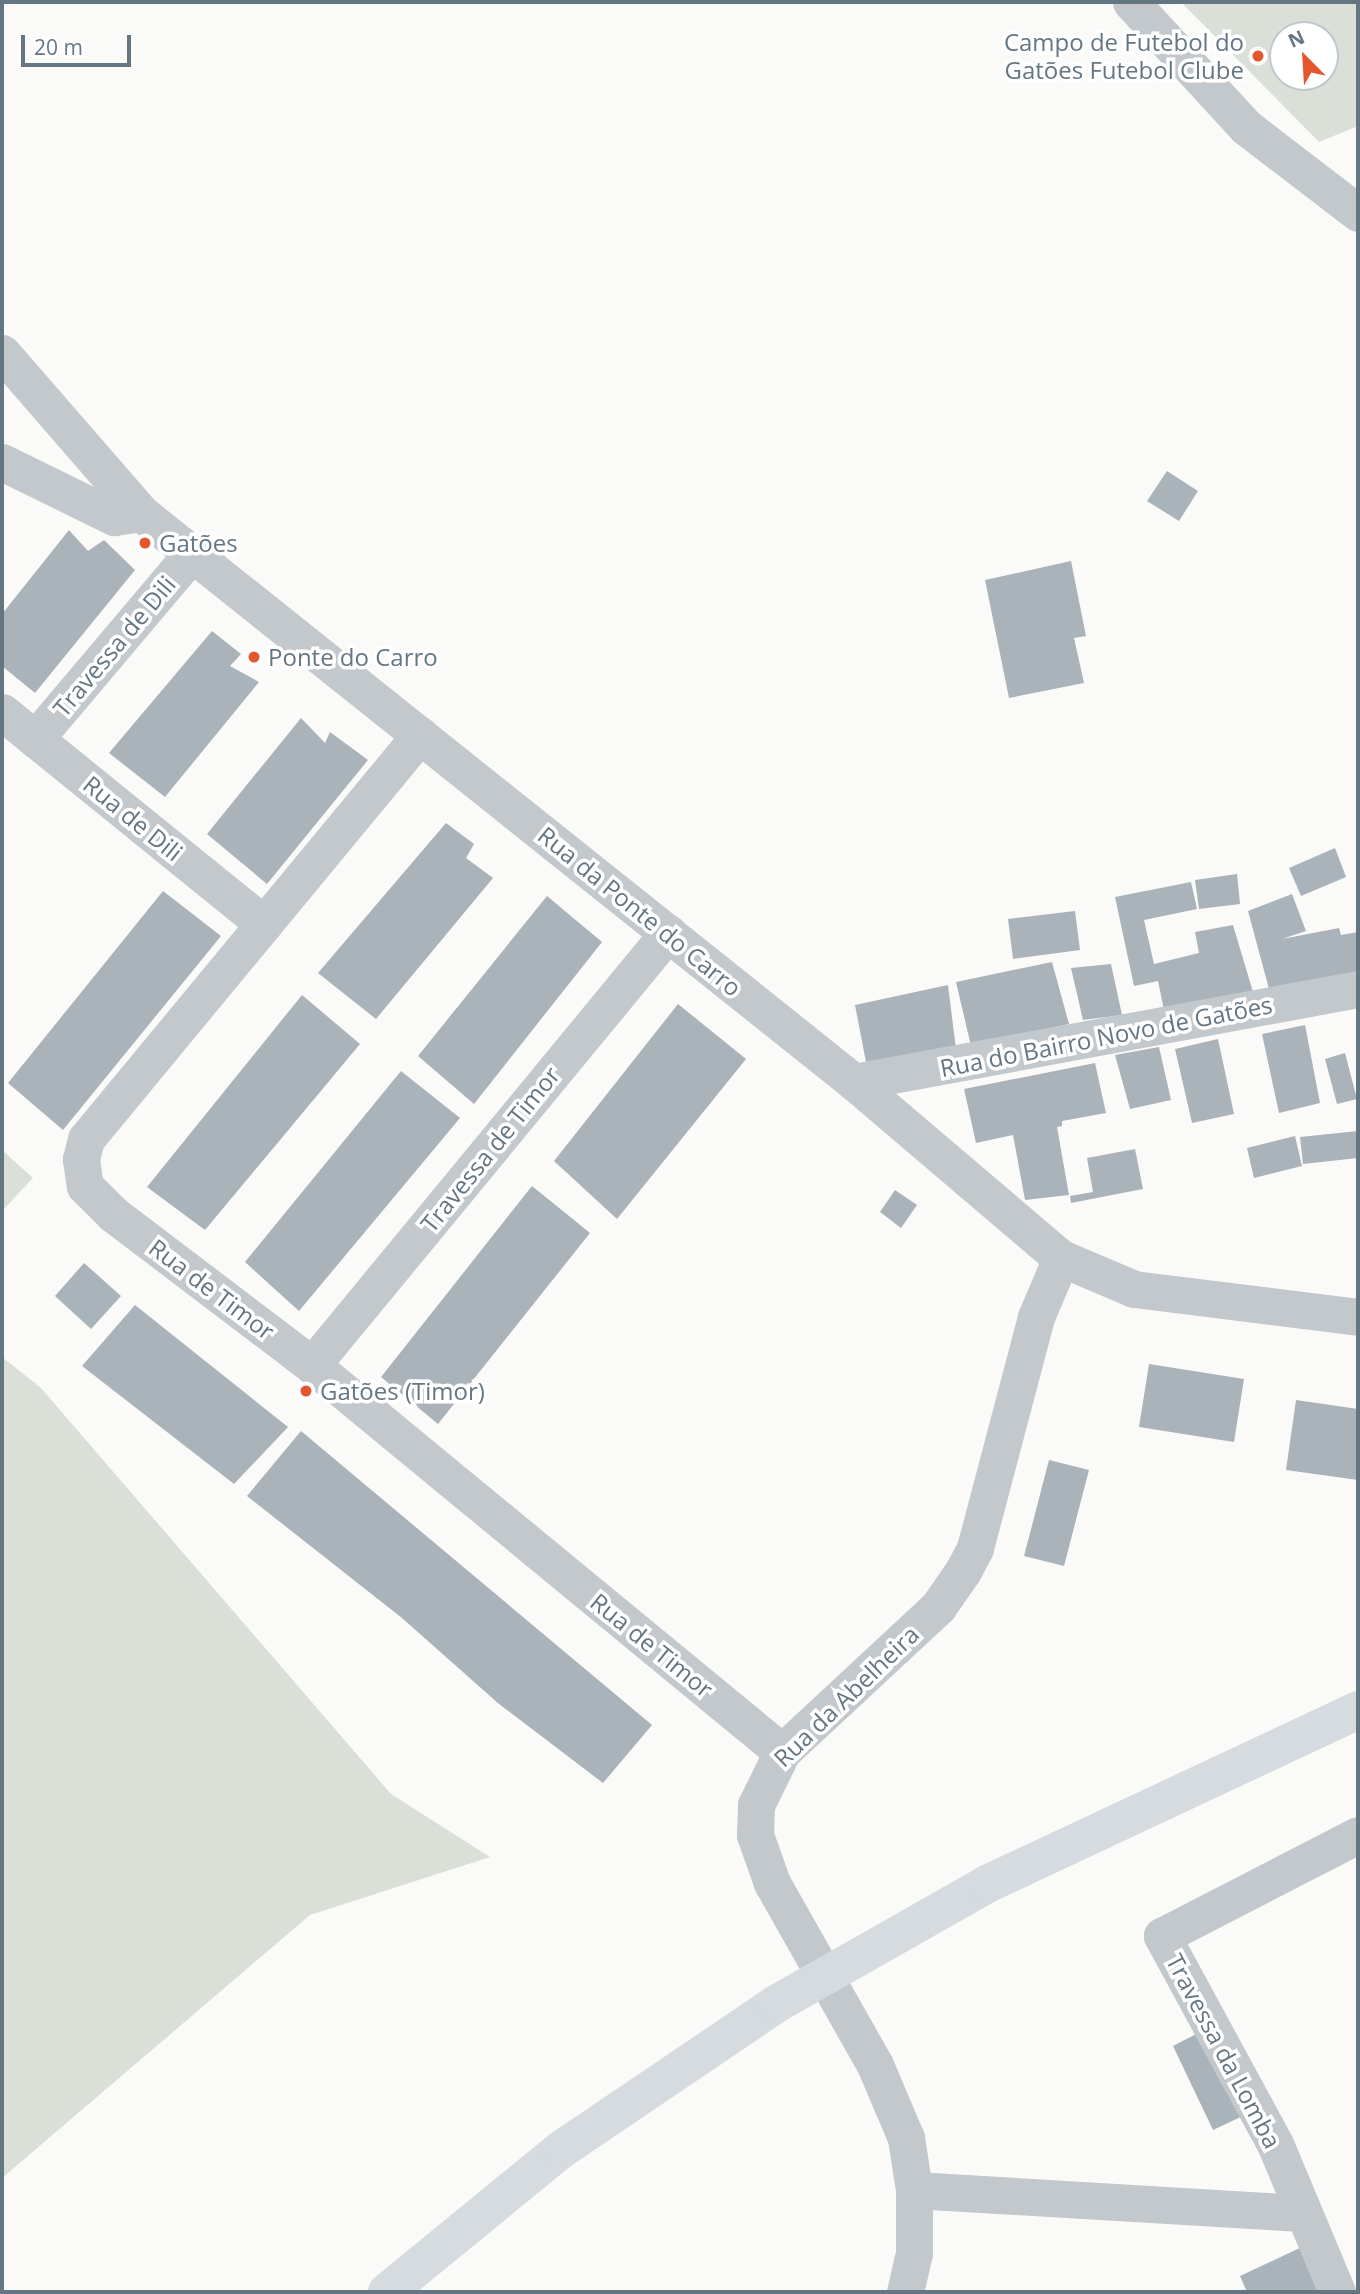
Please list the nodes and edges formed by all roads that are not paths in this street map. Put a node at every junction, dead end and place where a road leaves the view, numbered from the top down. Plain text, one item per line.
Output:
1 (1131, 2) edge
2 (1358, 213) edge
3 (2, 353) edge
4 (2, 463) edge
5 (141, 513) junction
6 (192, 553) junction
7 (2, 712) edge
8 (420, 735) junction
9 (35, 739) junction
10 (264, 924) junction
11 (668, 933) junction
12 (1358, 989) edge
13 (855, 1082) junction
14 (1061, 1258) junction
15 (1358, 1317) edge
16 (312, 1365) junction
17 (1358, 1710) edge
18 (782, 1752) junction
19 (1358, 1835) edge
20 (914, 2190) junction
21 (1303, 2213) junction
22 (387, 2292) edge
23 (905, 2292) edge
24 (1337, 2292) edge

1 - 2 street
3 - 5 street, Rua da Ponte do Carro
4 - 5 street
5 - 6 street, Rua da Ponte do Carro
6 - 8 street, Rua da Ponte do Carro
6 - 9 street, Travessa de Dili
7 - 9 street, Rua de Dili
8 - 10 street, Rua de Timor
8 - 11 street, Rua da Ponte do Carro
9 - 10 street, Rua de Dili
10 - 16 street, Rua de Timor
11 - 13 street, Rua da Ponte do Carro
11 - 16 street, Travessa de Timor
12 - 13 street, Rua do Bairro Novo de Gatões
13 - 14 street, Rua da Ponte do Carro
14 - 15 street, Rua da Ponte do Carro
14 - 18 street, Rua da Abelheira
16 - 18 street, Rua de Timor
17 - 22 highway
18 - 20 street, Rua da Abelheira
19 - 21 street, Travessa da Lomba
20 - 21 street
20 - 23 street, Rua da Abelheira
21 - 24 street, Travessa da Lomba

